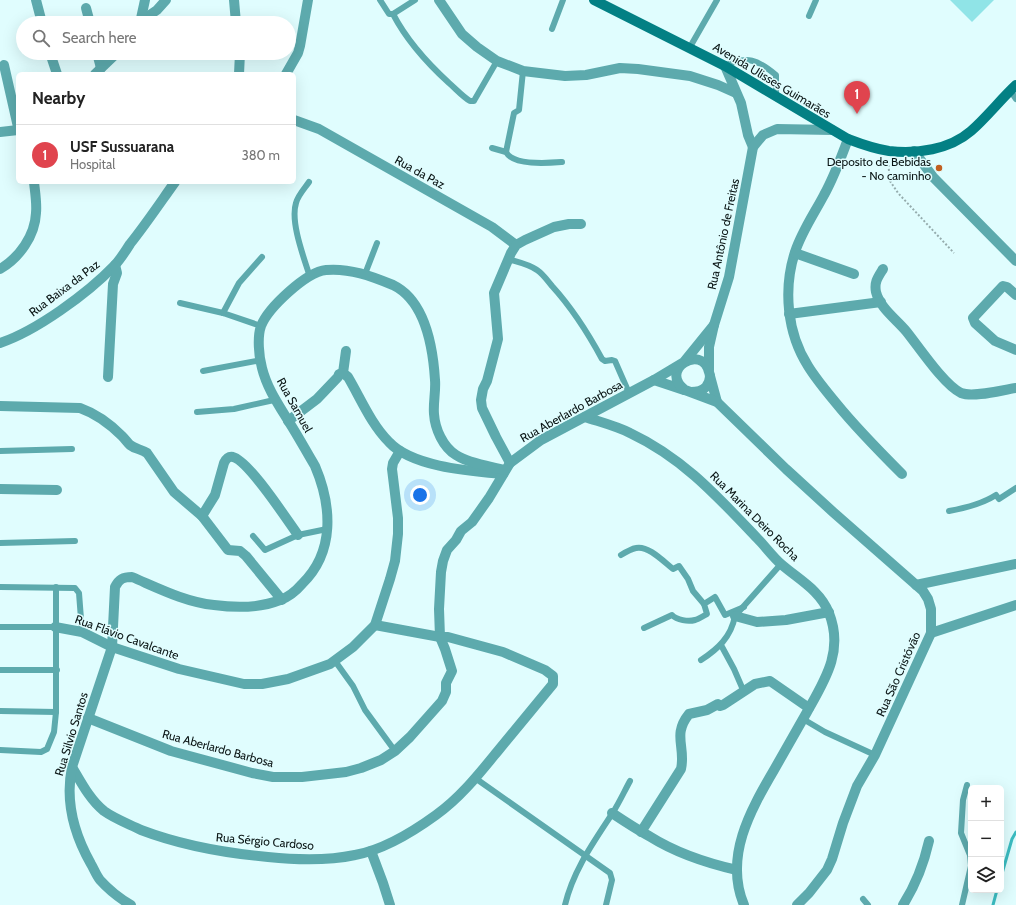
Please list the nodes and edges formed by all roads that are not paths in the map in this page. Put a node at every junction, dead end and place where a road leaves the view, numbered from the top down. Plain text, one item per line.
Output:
1 (36, 0) edge
2 (145, 0) edge
3 (166, 0) edge
4 (234, 0) edge
5 (308, 0) edge
6 (380, 0) edge
7 (415, 0) edge
8 (439, 0) edge
9 (563, 0) edge
10 (594, 0) edge
11 (717, 0) edge
12 (816, 0) edge
13 (86, 8) dead end
14 (392, 14) junction
15 (40, 16) edge
16 (88, 16) edge
17 (142, 16) edge
18 (149, 16) edge
19 (235, 16) edge
20 (809, 16) dead end
21 (552, 29) dead end
22 (690, 47) junction
23 (296, 56) edge
24 (52, 60) edge
25 (98, 60) edge
26 (110, 60) edge
27 (240, 60) edge
28 (294, 60) edge
29 (497, 61) junction
30 (4, 65) dead end
31 (726, 66) junction
32 (98, 71) edge
33 (523, 71) junction
34 (56, 72) edge
35 (239, 72) edge
36 (287, 72) edge
37 (1014, 91) edge
38 (736, 94) junction
39 (776, 95) junction
40 (16, 118) edge
41 (296, 121) edge
42 (16, 130) edge
43 (832, 130) junction
44 (0, 132) edge
45 (848, 139) junction
46 (754, 147) junction
47 (492, 148) dead end
48 (914, 151) junction
49 (506, 152) junction
50 (562, 162) dead end
51 (310, 182) dead end
52 (34, 184) edge
53 (174, 184) edge
54 (581, 224) dead end
55 (377, 242) dead end
56 (516, 245) junction
57 (795, 253) junction
58 (262, 257) dead end
59 (508, 259) junction
60 (1016, 261) edge
61 (115, 265) junction
62 (0, 269) edge
63 (883, 269) dead end
64 (366, 274) junction
65 (854, 274) dead end
66 (310, 277) junction
67 (101, 279) junction
68 (113, 284) junction
69 (1016, 295) edge
70 (881, 302) junction
71 (180, 303) dead end
72 (223, 313) junction
73 (789, 314) junction
74 (714, 325) junction
75 (261, 326) junction
76 (0, 343) edge
77 (1016, 350) edge
78 (346, 351) dead end
79 (261, 360) junction
80 (684, 362) junction
81 (203, 371) dead end
82 (710, 373) junction
83 (343, 374) junction
84 (108, 377) dead end
85 (654, 380) junction
86 (1016, 388) edge
87 (688, 391) junction
88 (629, 393) junction
89 (274, 400) junction
90 (717, 402) junction
91 (0, 406) edge
92 (197, 412) dead end
93 (585, 417) junction
94 (288, 421) junction
95 (72, 449) dead end
96 (0, 451) edge
97 (400, 451) junction
98 (506, 469) junction
99 (902, 474) dead end
100 (1016, 488) edge
101 (0, 489) edge
102 (57, 490) dead end
103 (949, 511) dead end
104 (202, 516) junction
105 (327, 529) junction
106 (298, 535) junction
107 (253, 536) dead end
108 (76, 542) dead end
109 (0, 544) edge
110 (622, 555) dead end
111 (781, 564) junction
112 (1016, 564) edge
113 (132, 577) joint
114 (916, 585) junction
115 (0, 587) edge
116 (56, 587) junction
117 (282, 600) junction
118 (704, 604) junction
119 (1016, 605) edge
120 (744, 606) junction
121 (829, 612) junction
122 (735, 616) junction
123 (375, 625) junction
124 (0, 627) edge
125 (55, 627) junction
126 (644, 628) dead end
127 (82, 632) junction
128 (931, 633) junction
129 (440, 637) junction
130 (721, 645) junction
131 (112, 647) junction
132 (335, 660) junction
133 (701, 660) dead end
134 (0, 670) edge
135 (57, 670) junction
136 (744, 692) junction
137 (809, 708) junction
138 (0, 711) edge
139 (56, 712) junction
140 (88, 718) junction
141 (803, 719) junction
142 (0, 750) edge
143 (395, 751) junction
144 (875, 755) junction
145 (72, 767) junction
146 (475, 778) junction
147 (630, 781) dead end
148 (967, 785) dead end
149 (612, 813) junction
150 (642, 832) junction
151 (929, 841) dead end
152 (371, 851) junction
153 (585, 855) junction
154 (737, 870) junction
155 (863, 899) dead end
156 (131, 905) edge
157 (390, 905) edge
158 (565, 905) edge
159 (606, 905) edge
160 (744, 905) edge
161 (797, 905) edge
162 (868, 905) edge
163 (904, 905) edge
164 (962, 905) edge

1 - 15 street
2 - 17 street
3 - 18 street
4 - 19 street
5 - 23 street
6 - 14 lane
7 - 14 lane
8 - 29 street
9 - 21 lane
10 - 22 main road, Avenida Ulisses Guimarães
11 - 22 lane
12 - 20 lane
13 - 16 street
14 - 29 lane
22 - 31 main road, Avenida Ulisses Guimarães
24 - 34 street
25 - 32 street
26 - 32 street
27 - 35 street
28 - 36 street
29 - 33 street
30 - 40 street
31 - 38 street
31 - 39 main road, Avenida Ulisses Guimarães
31 - 39 lane
33 - 38 street
33 - 49 lane
37 - 48 main road, Avenida Ulisses Guimarães
38 - 46 street
39 - 43 main road, Avenida Ulisses Guimarães
41 - 56 street, Rua da Paz
42 - 44 street
43 - 45 main road, Avenida Ulisses Guimarães
43 - 46 street
45 - 48 main road, Avenida Ulisses Guimarães
45 - 57 street
46 - 74 street, Rua Antônio de Freitas
47 - 49 lane
48 - 60 street
49 - 50 lane
51 - 66 lane
52 - 62 street
53 - 61 street, Rua Baixa da Paz
54 - 56 street
55 - 64 lane
56 - 59 street
57 - 65 street
57 - 73 street
58 - 72 lane
59 - 88 lane
59 - 98 street
61 - 67 street, Rua Baixa da Paz
61 - 68 street
63 - 70 street
64 - 66 street, Rua Samuel
64 - 98 street, Rua Samuel
66 - 75 street, Rua Samuel
67 - 68 street
67 - 76 street, Rua Baixa da Paz
68 - 84 street
69 - 77 street
70 - 73 street
70 - 86 street
71 - 72 lane
72 - 75 lane
73 - 99 street
74 - 80 street, Rua Antônio de Freitas
74 - 82 street, Rua Antônio de Freitas
75 - 79 street, Rua Samuel
78 - 83 street
79 - 81 lane
79 - 89 street, Rua Samuel
80 - 82 street
80 - 85 street, Rua Aberlardo Barbosa
80 - 87 street
82 - 87 street
82 - 90 street
83 - 94 street
83 - 97 street
85 - 87 street
85 - 88 street, Rua Aberlardo Barbosa
87 - 90 street, Rua São Cristóvão
88 - 93 street, Rua Aberlardo Barbosa
89 - 92 lane
89 - 94 street, Rua Samuel
90 - 114 street, Rua São Cristóvão
91 - 104 street
93 - 98 street, Rua Aberlardo Barbosa
93 - 111 street, Rua Marina Deiro Rocha
94 - 105 street, Rua Samuel
95 - 96 lane
97 - 98 street
97 - 123 street, Rua Flávio Cavalcante
98 - 129 street, Rua Aberlardo Barbosa
100 - 103 lane
101 - 102 street
104 - 106 street
104 - 117 street
105 - 106 lane
105 - 117 street, Rua Samuel
106 - 107 lane
108 - 109 lane
110 - 118 lane
111 - 120 lane
111 - 121 street, Rua Marina Deiro Rocha
112 - 114 street
113 - 117 street, Rua Samuel
113 - 131 street, Rua Silvio Santos
114 - 128 street, Rua São Cristóvão
115 - 116 lane
116 - 125 lane
116 - 127 lane
118 - 120 lane
118 - 126 lane
119 - 128 street
120 - 122 lane
121 - 122 street
121 - 137 street, Rua Marina Deiro Rocha
122 - 130 lane
123 - 129 street
123 - 132 street, Rua Flávio Cavalcante
124 - 125 lane
125 - 127 street, Rua Flávio Cavalcante
125 - 135 lane
127 - 131 street, Rua Flávio Cavalcante
128 - 144 street, Rua São Cristóvão
129 - 143 street, Rua Aberlardo Barbosa
129 - 146 street, Rua Sérgio Cardoso
130 - 133 lane
130 - 136 lane
131 - 132 street, Rua Flávio Cavalcante
131 - 140 street, Rua Silvio Santos
132 - 143 lane
134 - 135 lane
135 - 139 lane
136 - 137 street
136 - 150 street
137 - 141 street, Rua Marina Deiro Rocha
138 - 139 lane
139 - 142 lane
140 - 143 street, Rua Aberlardo Barbosa
140 - 145 street, Rua Silvio Santos
141 - 144 lane
141 - 154 street, Rua Marina Deiro Rocha
144 - 161 street, Rua São Cristóvão
145 - 152 street, Rua Sérgio Cardoso
145 - 156 street, Rua Silvio Santos
146 - 152 street, Rua Sérgio Cardoso
146 - 153 lane
147 - 149 lane
148 - 164 lane
149 - 150 street
149 - 153 lane
150 - 154 street
151 - 163 street
152 - 157 street
153 - 158 lane
153 - 159 lane
154 - 160 street, Rua Marina Deiro Rocha
155 - 162 lane

